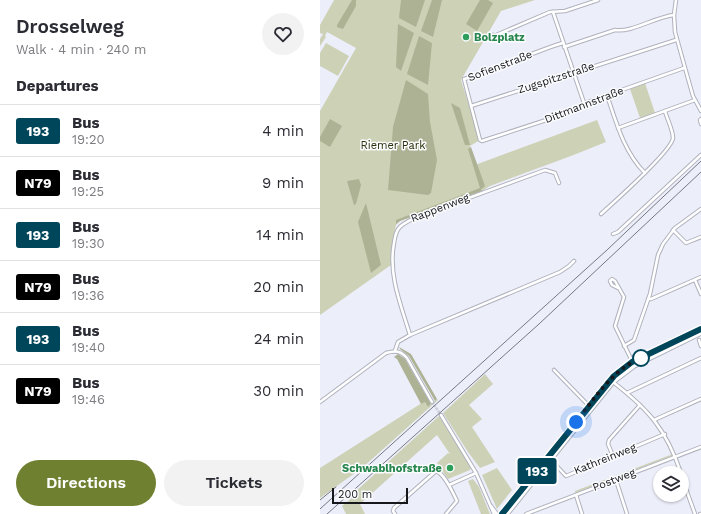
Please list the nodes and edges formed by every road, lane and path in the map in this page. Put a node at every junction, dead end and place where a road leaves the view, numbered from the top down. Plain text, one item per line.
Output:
1 (598, 0) edge
2 (676, 0) edge
3 (554, 12) junction
4 (674, 15) junction
5 (493, 35) dead end
6 (676, 40) junction
7 (564, 45) junction
8 (684, 68) junction
9 (573, 73) junction
10 (607, 95) junction
11 (695, 100) junction
12 (584, 103) junction
13 (471, 106) junction
14 (665, 111) junction
15 (701, 111) edge
16 (701, 119) edge
17 (701, 124) edge
18 (618, 128) junction
19 (701, 155) edge
20 (645, 173) junction
21 (559, 183) dead end
22 (701, 209) edge
23 (601, 214) dead end
24 (673, 230) junction
25 (613, 234) dead end
26 (701, 237) edge
27 (574, 261) dead end
28 (701, 277) edge
29 (695, 280) junction
30 (618, 288) dead end
31 (701, 294) edge
32 (648, 299) junction
33 (701, 328) edge
34 (701, 333) edge
35 (410, 335) junction
36 (699, 340) dead end
37 (624, 346) junction
38 (701, 346) edge
39 (395, 351) junction
40 (701, 358) edge
41 (633, 364) junction
42 (554, 370) dead end
43 (613, 382) junction
44 (627, 393) junction
45 (701, 400) edge
46 (320, 402) edge
47 (432, 402) tunnel mouth
48 (640, 404) junction
49 (590, 407) junction
50 (441, 415) tunnel mouth
51 (654, 420) junction
52 (664, 434) junction
53 (701, 447) edge
54 (613, 456) junction
55 (675, 457) junction
56 (551, 460) junction
57 (678, 466) edge
58 (476, 473) junction
59 (616, 480) junction
60 (449, 485) junction
61 (576, 495) junction
62 (689, 497) edge
63 (491, 506) junction
64 (395, 514) edge
65 (446, 514) edge
66 (494, 514) edge
67 (497, 514) edge
68 (502, 514) edge
69 (507, 514) edge
70 (526, 514) edge
71 (582, 514) edge
72 (627, 514) edge
73 (695, 514) edge

1 - 3 street
2 - 4 street
3 - 5 street
3 - 7 street
4 - 6 street
4 - 7 street, Sofienstraße
6 - 8 street
6 - 9 street, Zugspitzstraße
7 - 9 street
7 - 13 street, Sofienstraße
8 - 10 street, Dittmannstraße
8 - 11 street
9 - 12 street
9 - 13 street, Zugspitzstraße
10 - 12 street, Dittmannstraße
10 - 18 street
11 - 14 street
11 - 15 street
12 - 13 street, Dittmannstraße
14 - 18 street
14 - 20 street
16 - 17 street
18 - 20 street
19 - 25 street
20 - 23 street
21 - 35 street, Rappenweg
22 - 24 street
24 - 26 street
24 - 32 street
27 - 35 street
28 - 29 street
29 - 31 street
29 - 32 street
30 - 37 street
32 - 37 street
33 - 41 main road
34 - 41 main road
35 - 39 street
36 - 38 street
37 - 41 street
39 - 46 street
39 - 47 street
40 - 44 street
41 - 43 main road
41 - 49 main road
42 - 49 street
43 - 44 street
43 - 49 main road
44 - 48 street
45 - 51 street
48 - 51 street
48 - 54 street
49 - 56 main road
49 - 68 main road
50 - 58 street
51 - 52 street
52 - 54 street, Kathreinweg
52 - 55 street
53 - 55 street, Postweg
54 - 56 street, Kathreinweg
55 - 57 street
55 - 59 street, Postweg
56 - 69 main road
58 - 60 street
58 - 63 street
59 - 61 street, Postweg
59 - 72 street
60 - 64 street
60 - 65 street
61 - 70 street, Postweg
61 - 71 street
62 - 73 street
63 - 66 street
63 - 67 street

